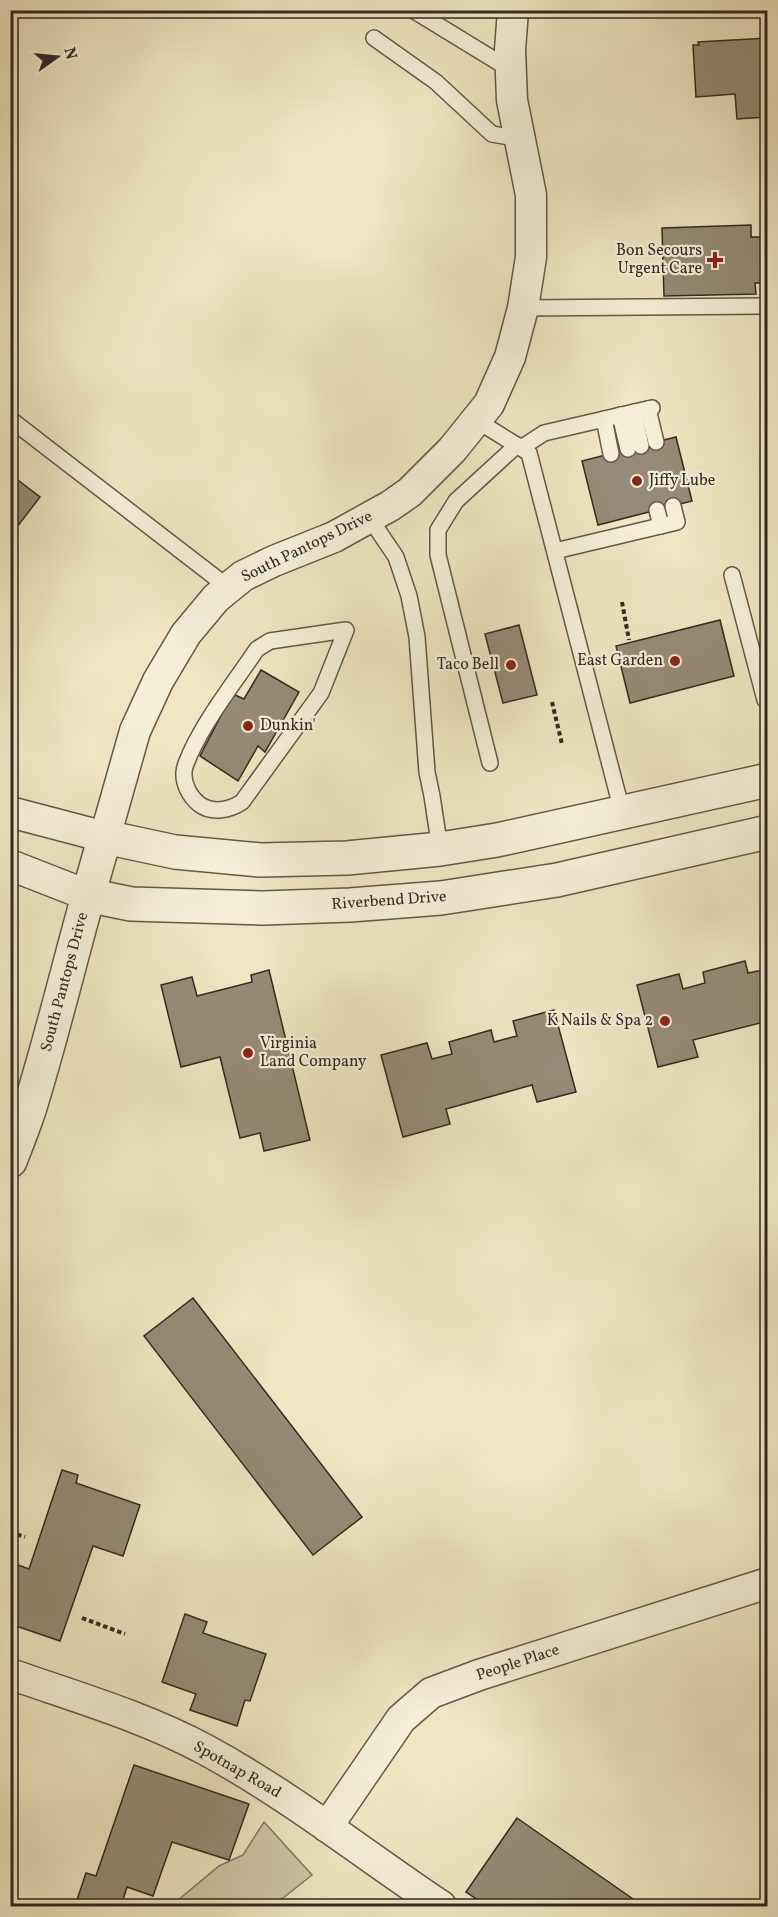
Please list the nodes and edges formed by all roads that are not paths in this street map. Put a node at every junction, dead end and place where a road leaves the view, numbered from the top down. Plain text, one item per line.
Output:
1 (413, 10) edge
2 (513, 10) edge
3 (374, 38) dead end
4 (511, 70) junction
5 (520, 139) junction
6 (768, 306) edge
7 (524, 308) junction
8 (639, 411) junction
9 (10, 418) edge
10 (604, 419) junction
11 (476, 420) junction
12 (519, 447) junction
13 (611, 454) dead end
14 (673, 506) dead end
15 (657, 510) dead end
16 (642, 514) dead end
17 (369, 517) junction
18 (626, 518) dead end
19 (662, 526) junction
20 (646, 530) junction
21 (630, 534) junction
22 (555, 551) junction
23 (732, 575) dead end
24 (229, 588) junction
25 (346, 630) joint
26 (765, 700) dead end
27 (490, 763) dead end
28 (768, 780) edge
29 (10, 812) edge
30 (622, 812) junction
31 (768, 832) edge
32 (105, 837) junction
33 (440, 849) junction
34 (10, 865) edge
35 (87, 895) junction
36 (10, 1161) edge
37 (768, 1583) edge
38 (10, 1674) edge
39 (327, 1827) junction
40 (441, 1906) edge

1 - 4 lane
2 - 4 street, South Pantops Drive
3 - 5 lane
4 - 5 street, South Pantops Drive
5 - 7 street, South Pantops Drive
6 - 7 lane
7 - 11 street, South Pantops Drive
8 - 8 lane
8 - 10 lane
9 - 24 lane
10 - 12 lane
10 - 13 lane
11 - 12 lane
11 - 17 street, South Pantops Drive
12 - 22 lane
12 - 27 lane
14 - 19 lane
15 - 19 lane
16 - 20 lane
17 - 24 street, South Pantops Drive
17 - 33 lane
18 - 21 lane
19 - 20 lane
20 - 21 lane
21 - 22 lane
22 - 30 lane
23 - 26 lane
24 - 32 street, South Pantops Drive
25 - 25 lane
28 - 30 street
29 - 32 street
30 - 33 street
31 - 35 street, Riverbend Drive
32 - 33 street
32 - 35 street, South Pantops Drive
34 - 35 street, Riverbend Drive
35 - 36 street, South Pantops Drive
37 - 39 street, People Place
38 - 39 street, Spotnap Road
39 - 40 street, Spotnap Road

